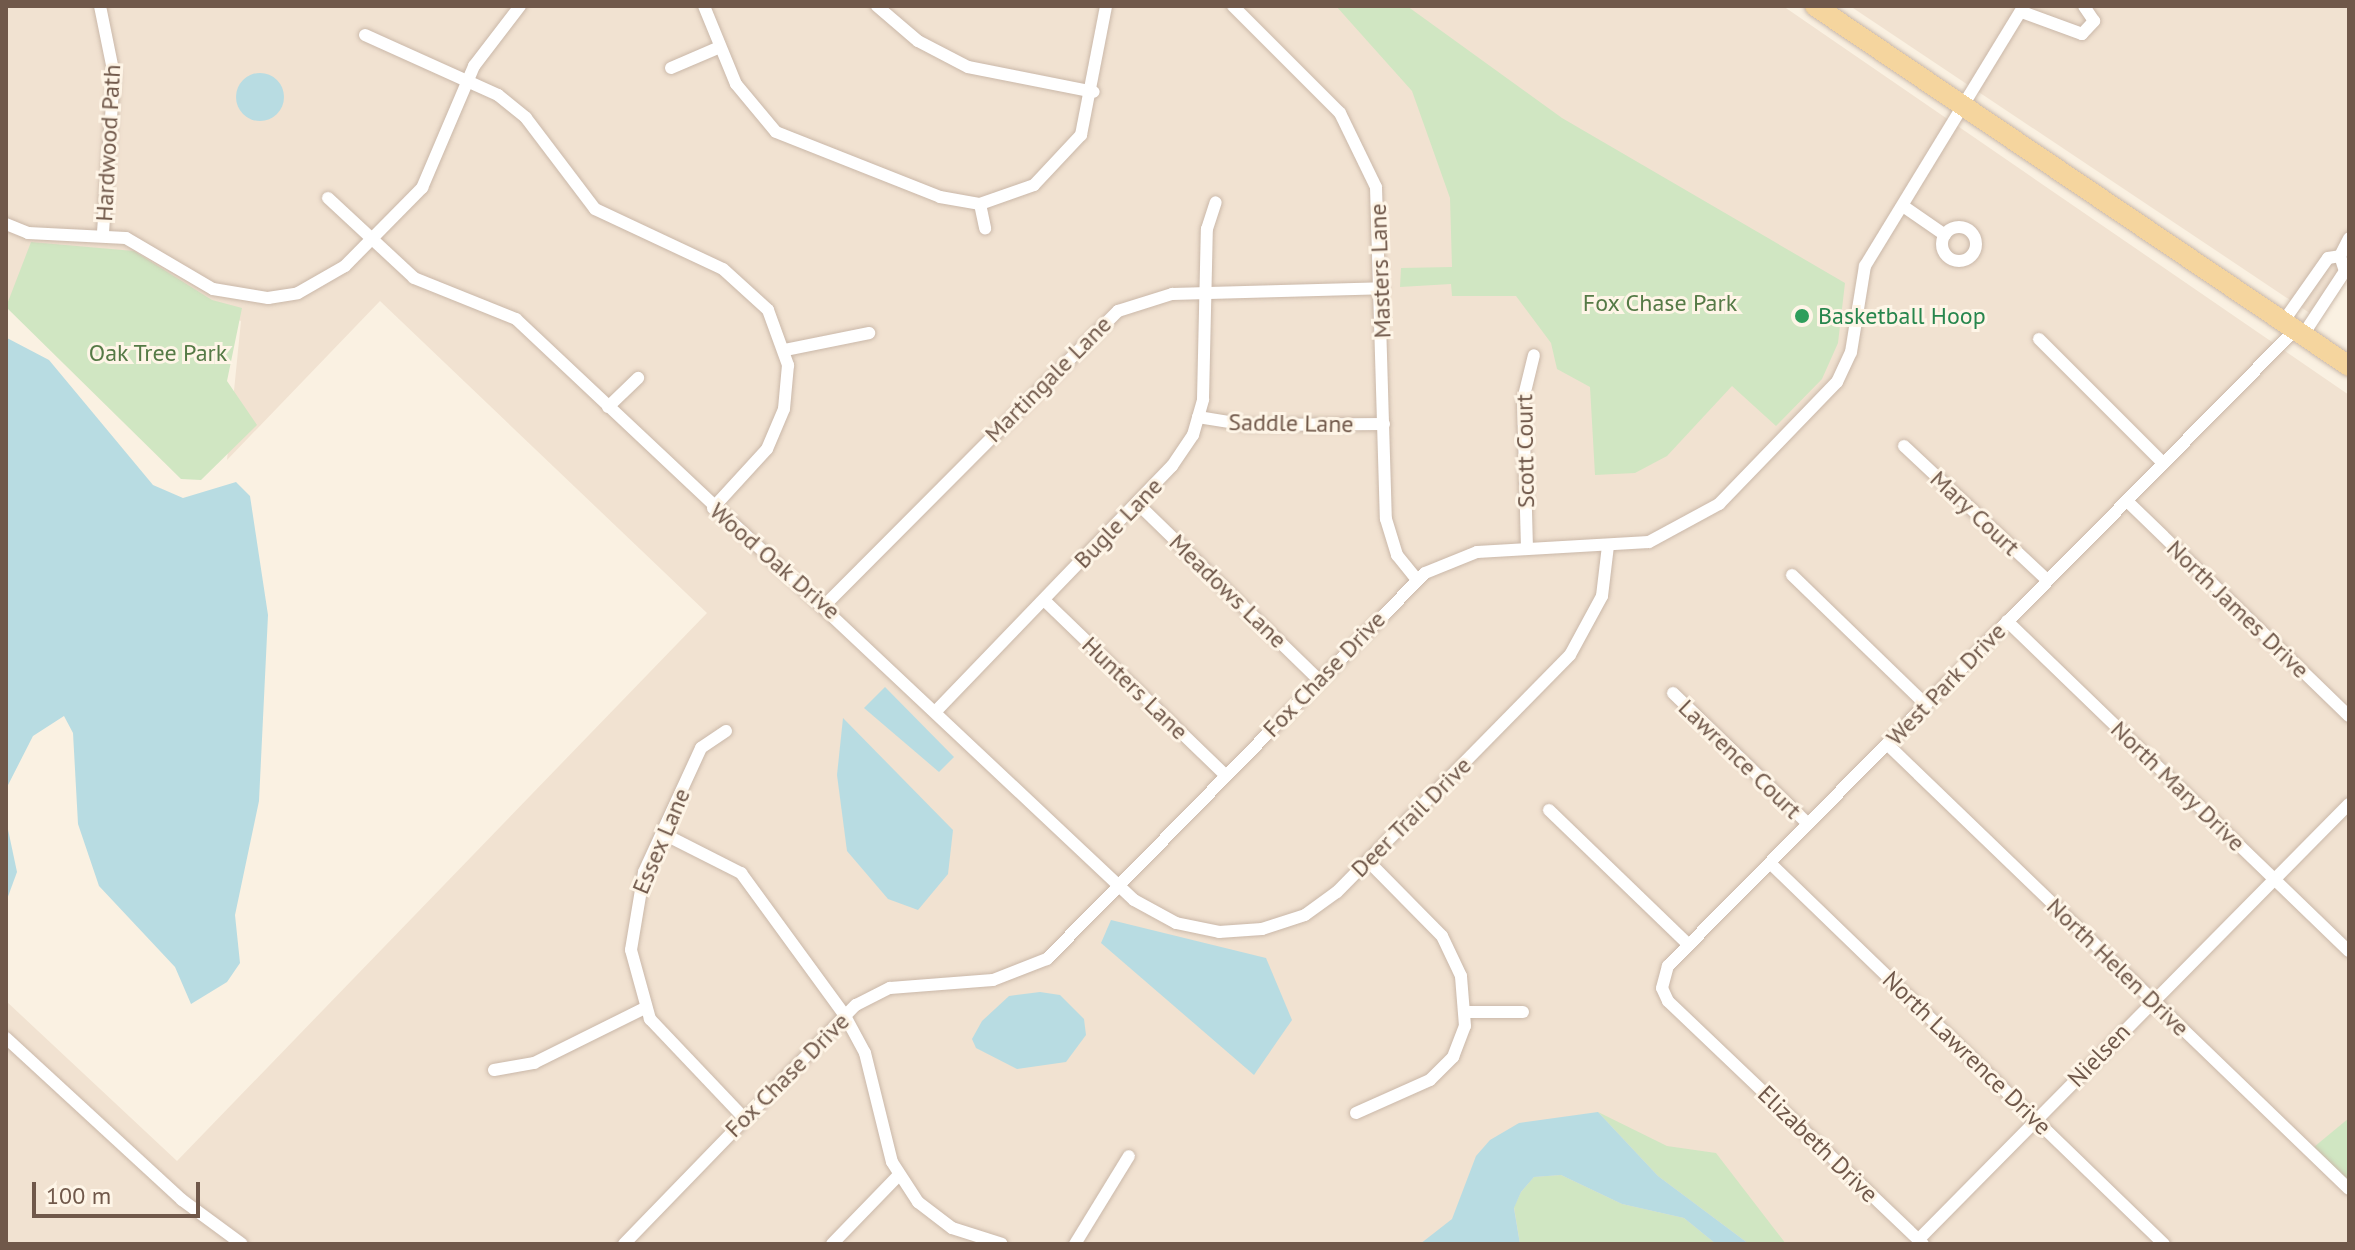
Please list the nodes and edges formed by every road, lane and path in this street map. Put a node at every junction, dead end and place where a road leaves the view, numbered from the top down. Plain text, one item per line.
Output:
1 (100, 6) edge
2 (520, 6) edge
3 (704, 6) edge
4 (877, 6) edge
5 (1106, 6) edge
6 (1233, 6) edge
7 (1815, 6) edge
8 (2084, 6) edge
9 (2023, 9) edge
10 (365, 35) dead end
11 (720, 47) junction
12 (671, 68) dead end
13 (467, 79) junction
14 (1094, 92) junction
15 (1967, 107) junction
16 (328, 198) dead end
17 (1216, 202) dead end
18 (980, 204) junction
19 (1903, 206) junction
20 (6, 224) edge
21 (985, 228) dead end
22 (103, 233) junction
23 (1945, 235) dead end
24 (2349, 238) edge
25 (373, 239) junction
26 (2340, 256) junction
27 (1382, 288) junction
28 (1204, 293) junction
29 (2293, 329) junction
30 (869, 333) dead end
31 (2039, 339) dead end
32 (785, 350) junction
33 (1534, 355) dead end
34 (2349, 366) edge
35 (638, 378) dead end
36 (608, 407) junction
37 (1198, 417) junction
38 (1384, 424) junction
39 (1904, 446) dead end
40 (2163, 463) junction
41 (2127, 501) junction
42 (1137, 503) junction
43 (713, 508) junction
44 (1608, 546) junction
45 (1527, 549) junction
46 (1792, 575) dead end
47 (1417, 580) junction
48 (2047, 580) junction
49 (1044, 600) junction
50 (826, 604) junction
51 (2007, 621) junction
52 (1319, 680) junction
53 (1673, 693) dead end
54 (1926, 705) junction
55 (937, 710) junction
56 (2349, 716) edge
57 (726, 731) dead end
58 (1887, 744) junction
59 (1226, 776) junction
60 (2349, 804) edge
61 (1549, 810) dead end
62 (1808, 824) junction
63 (662, 833) junction
64 (1368, 861) junction
65 (1770, 863) junction
66 (2273, 878) junction
67 (1120, 886) junction
68 (1689, 945) junction
69 (2349, 951) edge
70 (2153, 1001) junction
71 (645, 1008) junction
72 (1465, 1012) junction
73 (1523, 1012) dead end
74 (844, 1014) junction
75 (6, 1038) edge
76 (1713, 1045) joint
77 (494, 1070) dead end
78 (1356, 1113) dead end
79 (744, 1118) junction
80 (2036, 1120) junction
81 (1129, 1156) dead end
82 (898, 1176) junction
83 (2349, 1189) edge
84 (1920, 1242) edge
85 (242, 1244) edge
86 (624, 1244) edge
87 (832, 1244) edge
88 (1002, 1244) edge
89 (1075, 1244) edge
90 (2164, 1244) edge

1 - 22 street, Hardwood Path
2 - 13 street
3 - 11 street
4 - 14 street
5 - 14 street
6 - 27 street, Masters Lane
7 - 15 main road
8 - 9 street
9 - 15 street, Fox Chase Drive
10 - 13 street
11 - 12 street
11 - 18 street
13 - 25 street
13 - 32 street
14 - 18 street
15 - 19 street, Fox Chase Drive
15 - 29 main road
16 - 25 street, Wood Oak Drive
17 - 28 street, Bugle Lane
18 - 21 street
19 - 23 street
19 - 44 street, Fox Chase Drive
20 - 22 street
22 - 25 street
24 - 26 street
25 - 36 street, Wood Oak Drive
26 - 29 street
26 - 29 street
27 - 28 street, Martingale Lane
27 - 38 street, Masters Lane
28 - 37 street, Bugle Lane
28 - 50 street, Martingale Lane
29 - 34 main road
29 - 40 street, West Park Drive
30 - 32 street
31 - 40 street
32 - 43 street
33 - 45 street, Scott Court
35 - 36 street
36 - 43 street, Wood Oak Drive
37 - 38 street, Saddle Lane
37 - 42 street, Bugle Lane
38 - 47 street, Masters Lane
39 - 48 street, Mary Court
40 - 41 street, West Park Drive
41 - 48 street, West Park Drive
41 - 56 street, North James Drive
42 - 49 street, Bugle Lane
42 - 52 street, Meadows Lane
43 - 50 street, Wood Oak Drive
44 - 45 street, Fox Chase Drive
44 - 64 street, Deer Trail Drive
45 - 47 street, Fox Chase Drive
46 - 54 street
47 - 52 street, Fox Chase Drive
48 - 51 street, West Park Drive
49 - 55 street, Bugle Lane
49 - 59 street, Hunters Lane
50 - 55 street, Wood Oak Drive
51 - 54 street, West Park Drive
51 - 66 street, North Mary Drive
52 - 59 street, Fox Chase Drive
53 - 62 street, Lawrence Court
54 - 58 street, West Park Drive
55 - 67 street, Wood Oak Drive
57 - 63 street, Essex Lane
58 - 62 street, West Park Drive
58 - 70 street, North Helen Drive
59 - 67 street, Fox Chase Drive
60 - 66 street, Nielsen
61 - 68 street
62 - 65 street, West Park Drive
63 - 71 street, Essex Lane
63 - 74 street
64 - 67 street, Deer Trail Drive
64 - 72 street
65 - 68 street, West Park Drive
65 - 80 street, North Lawrence Drive
66 - 69 street, North Mary Drive
66 - 70 street, Nielsen
67 - 74 street, Fox Chase Drive
68 - 76 street, West Park Drive
70 - 80 street, Nielsen
70 - 83 street, North Helen Drive
71 - 77 street
71 - 79 street, Essex Lane
72 - 73 street
72 - 78 street
74 - 79 street, Fox Chase Drive
74 - 82 street
75 - 85 street
76 - 84 street, Elizabeth Drive
79 - 86 street, Fox Chase Drive
80 - 84 street, Nielsen
80 - 90 street, North Lawrence Drive
81 - 89 street
82 - 87 street
82 - 88 street

